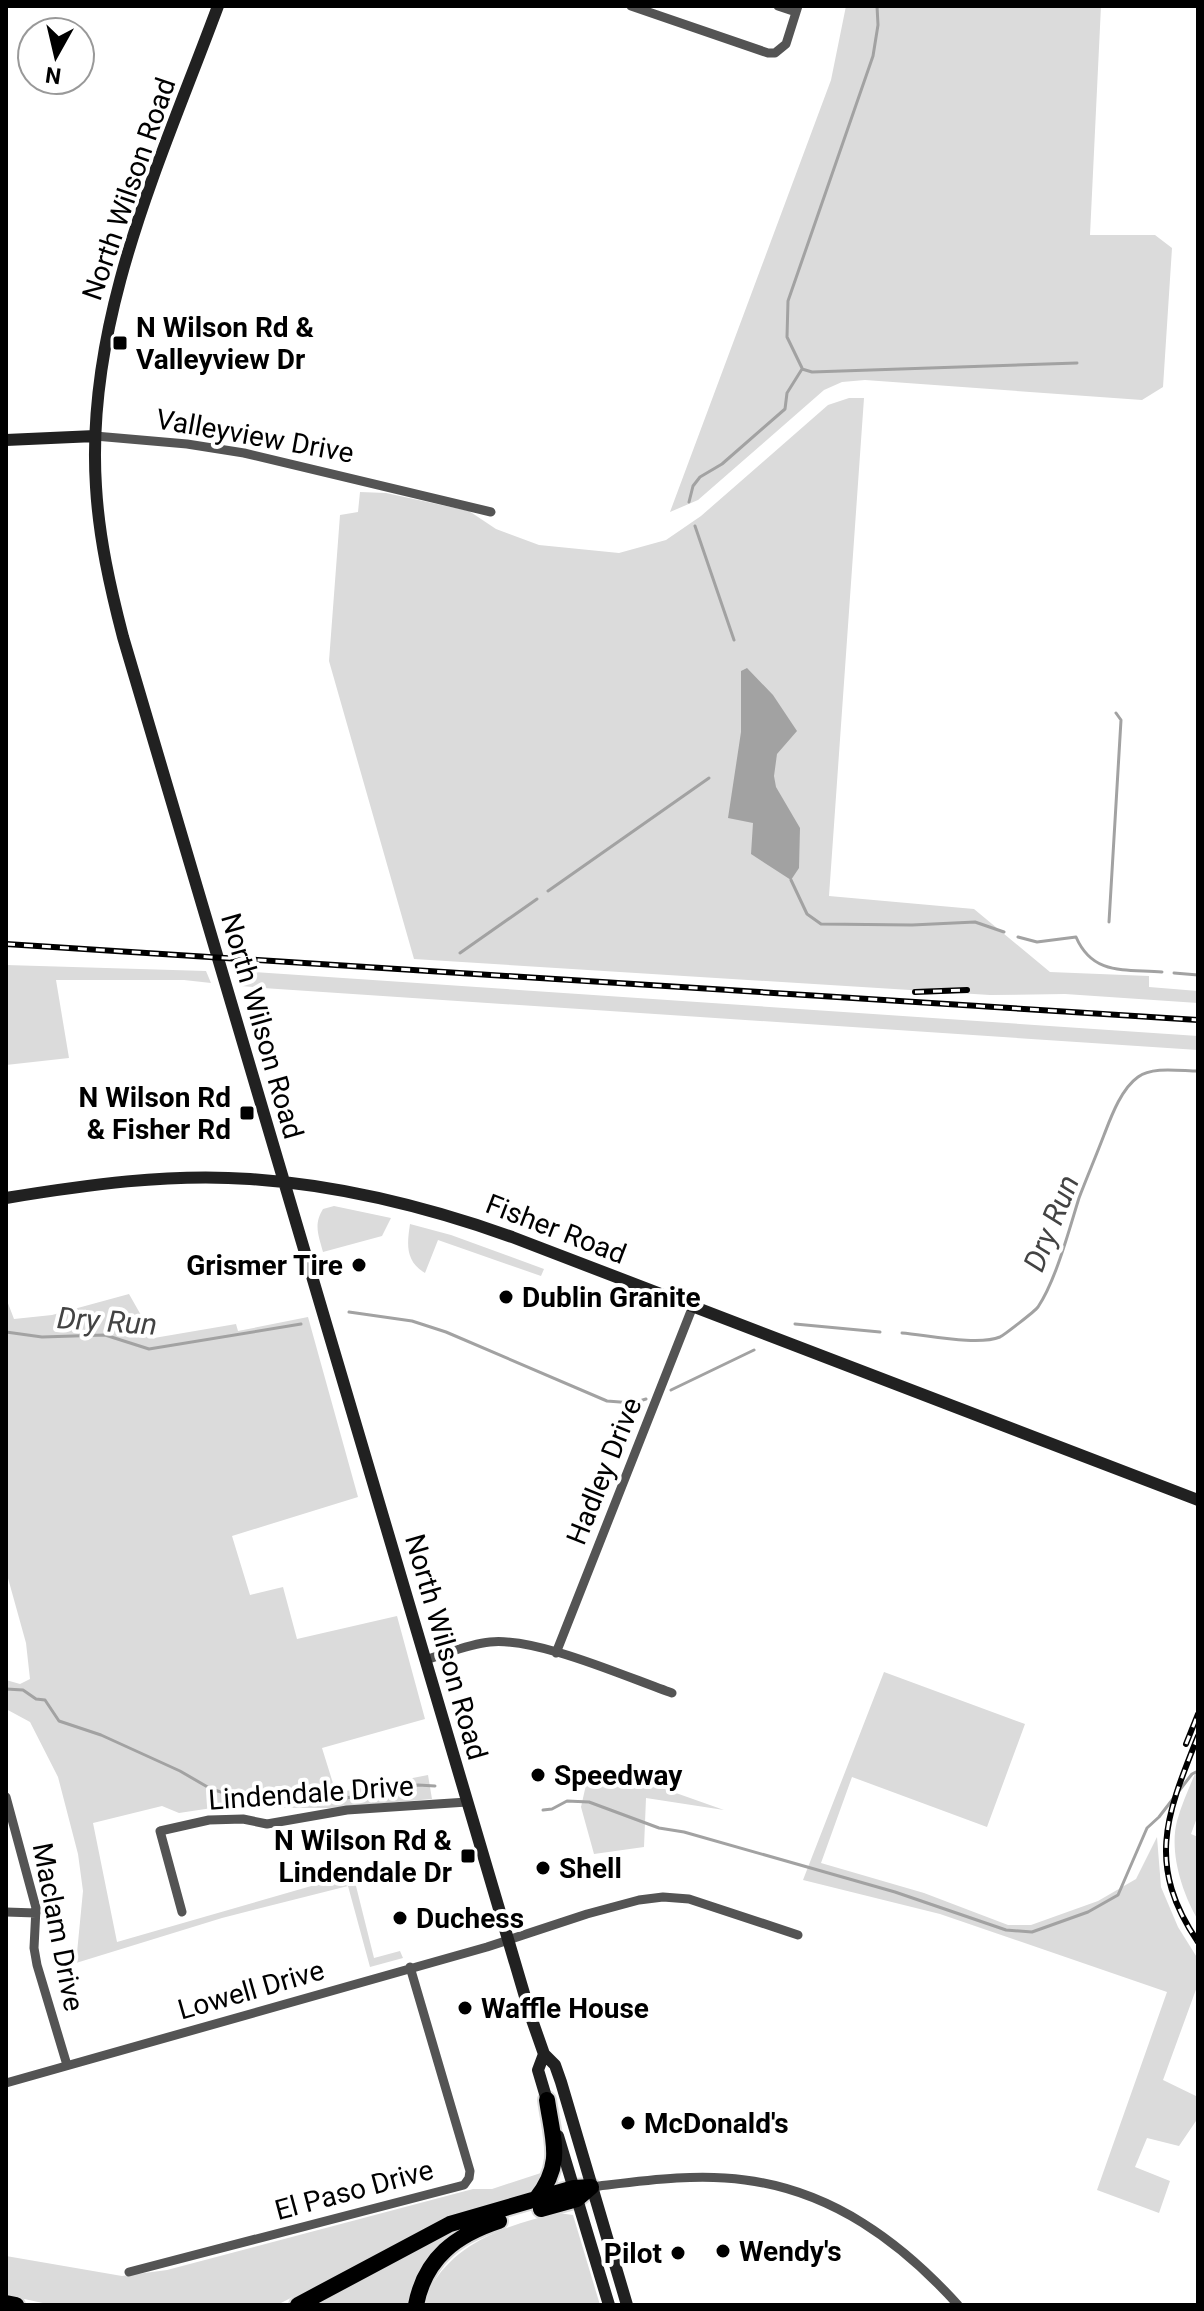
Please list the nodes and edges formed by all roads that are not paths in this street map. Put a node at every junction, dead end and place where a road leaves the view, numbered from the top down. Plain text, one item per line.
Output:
1 (218, 6) edge
2 (631, 6) edge
3 (778, 6) edge
4 (797, 9) edge
5 (95, 436) junction
6 (6, 440) edge
7 (491, 512) dead end
8 (283, 1183) junction
9 (6, 1198) edge
10 (693, 1306) junction
11 (1198, 1500) edge
12 (556, 1653) junction
13 (425, 1660) junction
14 (672, 1693) dead end
15 (6, 1797) edge
16 (467, 1802) junction
17 (6, 1912) edge
18 (182, 1912) dead end
19 (36, 1913) junction
20 (798, 1935) dead end
21 (508, 1940) junction
22 (410, 1967) junction
23 (544, 2054) junction
24 (67, 2065) junction
25 (6, 2083) edge
26 (547, 2100) junction
27 (591, 2187) junction
28 (575, 2193) junction
29 (536, 2199) junction
30 (129, 2272) dead end
31 (6, 2303) edge
32 (16, 2305) edge
33 (298, 2305) edge
34 (416, 2305) edge
35 (609, 2305) edge
36 (627, 2305) edge
37 (958, 2305) edge

1 - 5 main road, North Wilson Road
2 - 4 street
3 - 4 street
5 - 6 main road, Valleyview Drive
5 - 7 street, Valleyview Drive
5 - 8 main road, North Wilson Road
8 - 9 main road, Fisher Road
8 - 10 main road, Fisher Road
8 - 13 main road, North Wilson Road
10 - 11 main road, Fisher Road
10 - 12 street, Hadley Drive
12 - 13 street
12 - 14 street
13 - 16 main road, North Wilson Road
15 - 19 street, Maclam Drive
16 - 18 street, Lindendale Drive
16 - 21 main road, North Wilson Road
17 - 19 street
19 - 24 street, Maclam Drive
20 - 21 street, Lowell Drive
21 - 22 street, Lowell Drive
21 - 23 main road, North Wilson Road
22 - 24 street, Lowell Drive
22 - 30 street, El Paso Drive
23 - 26 main road, North Wilson Road
23 - 27 main road, North Wilson Road
24 - 25 street, Lowell Drive
26 - 28 main road, North Wilson Road
26 - 29 highway
27 - 28 highway
27 - 36 main road, North Wilson Road
27 - 37 street
28 - 29 highway
28 - 34 highway
28 - 35 main road, North Wilson Road
29 - 33 highway
31 - 32 highway

